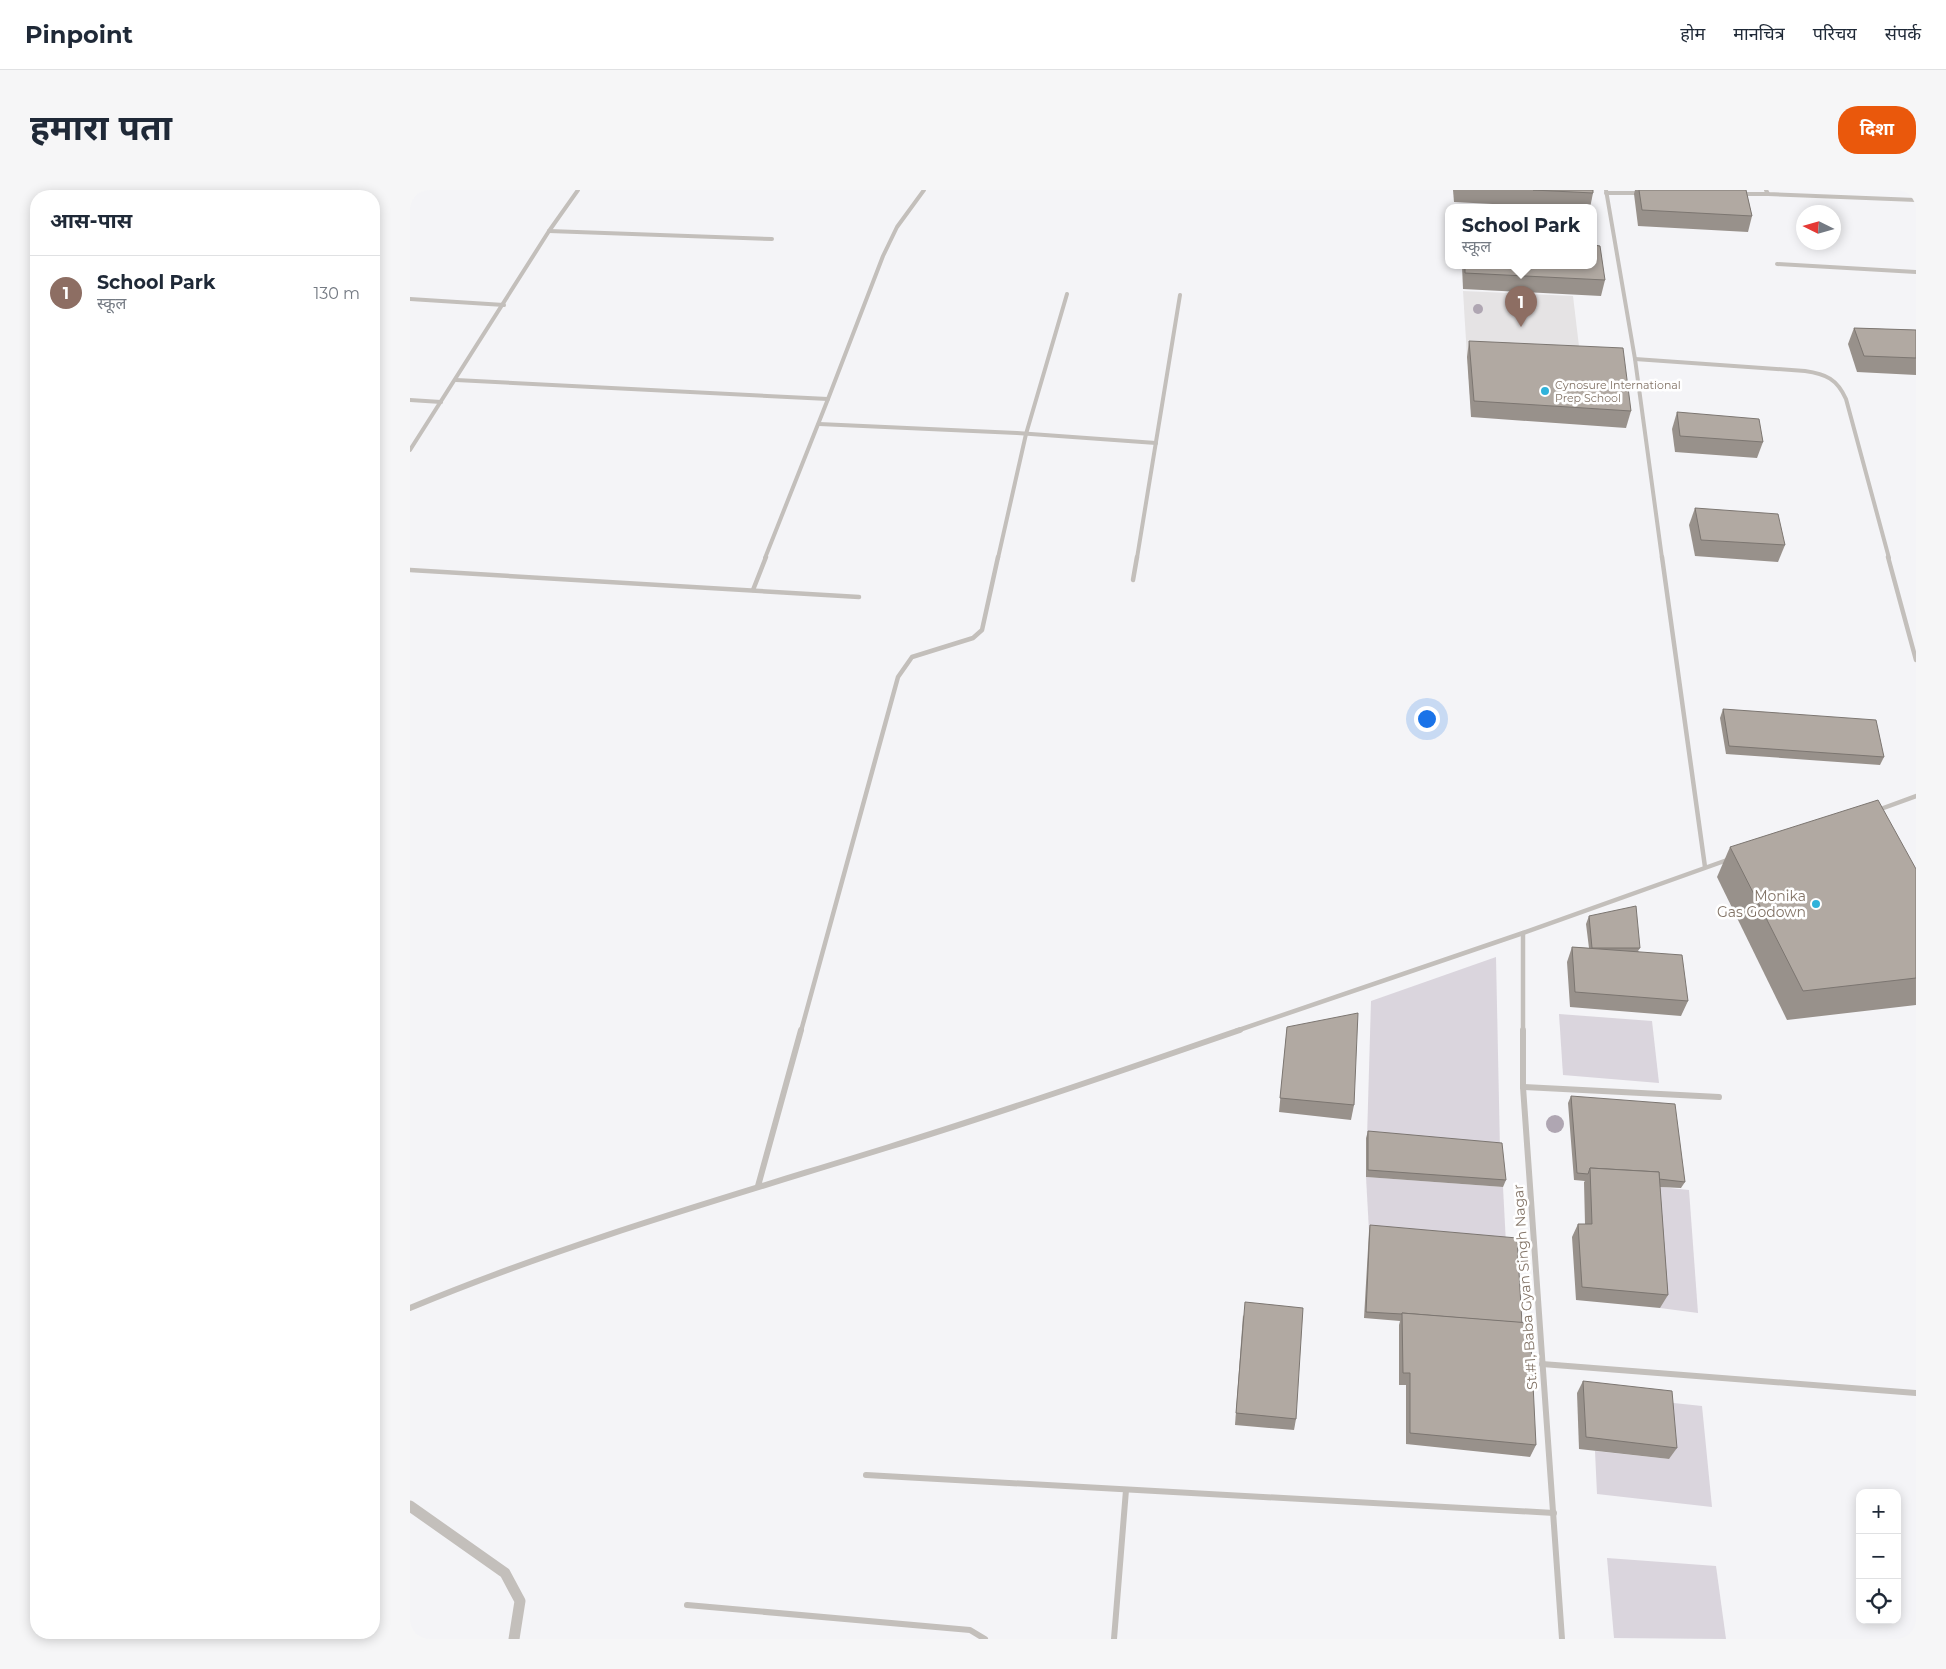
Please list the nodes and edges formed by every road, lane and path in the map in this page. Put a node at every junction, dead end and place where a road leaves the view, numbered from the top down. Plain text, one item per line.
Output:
1 (578, 190) edge
2 (924, 190) edge
3 (1606, 192) edge
4 (1767, 192) edge
5 (1644, 193) edge
6 (1740, 194) edge
7 (1916, 200) edge
8 (549, 231) junction
9 (772, 239) dead end
10 (1776, 264) dead end
11 (1916, 272) edge
12 (1068, 294) dead end
13 (1180, 295) dead end
14 (410, 299) edge
15 (504, 305) junction
16 (1635, 359) junction
17 (456, 380) junction
18 (828, 399) junction
19 (410, 400) edge
20 (441, 402) junction
21 (819, 424) junction
22 (1026, 434) junction
23 (1156, 443) junction
24 (410, 450) edge
25 (410, 570) edge
26 (1133, 580) dead end
27 (753, 590) junction
28 (859, 598) dead end
29 (1916, 660) edge
30 (1916, 796) edge
31 (1868, 813) edge
32 (1732, 858) dead end
33 (1705, 867) junction
34 (1522, 932) junction
35 (1524, 1087) junction
36 (1719, 1098) dead end
37 (758, 1186) junction
38 (410, 1308) edge
39 (1542, 1364) junction
40 (1916, 1393) edge
41 (866, 1475) dead end
42 (1126, 1490) junction
43 (410, 1506) edge
44 (1554, 1512) junction
45 (687, 1604) dead end
46 (514, 1639) edge
47 (984, 1639) edge
48 (1114, 1639) edge
49 (1562, 1639) edge

1 - 8 street
2 - 18 street
3 - 5 street
3 - 16 street
4 - 6 street
4 - 7 street
8 - 9 street
8 - 15 street
10 - 11 street
12 - 22 street
13 - 23 street
14 - 15 street
15 - 17 street
16 - 29 street
16 - 33 street
17 - 18 street
17 - 20 street
18 - 21 street
19 - 20 street
20 - 24 street
21 - 22 street
21 - 27 street
22 - 23 street
22 - 37 street
23 - 26 street
25 - 27 street
27 - 28 street
30 - 31 street
32 - 33 street
33 - 34 street
34 - 35 street, St.#1, Baba Gyan Singh Nagar
34 - 37 street
35 - 36 street
35 - 39 street, St.#1, Baba Gyan Singh Nagar
37 - 38 street
39 - 40 street
39 - 44 street, St.#1, Baba Gyan Singh Nagar
41 - 42 street
42 - 44 street
42 - 48 street
43 - 46 street
44 - 49 street, St.#1, Baba Gyan Singh Nagar
45 - 47 street

